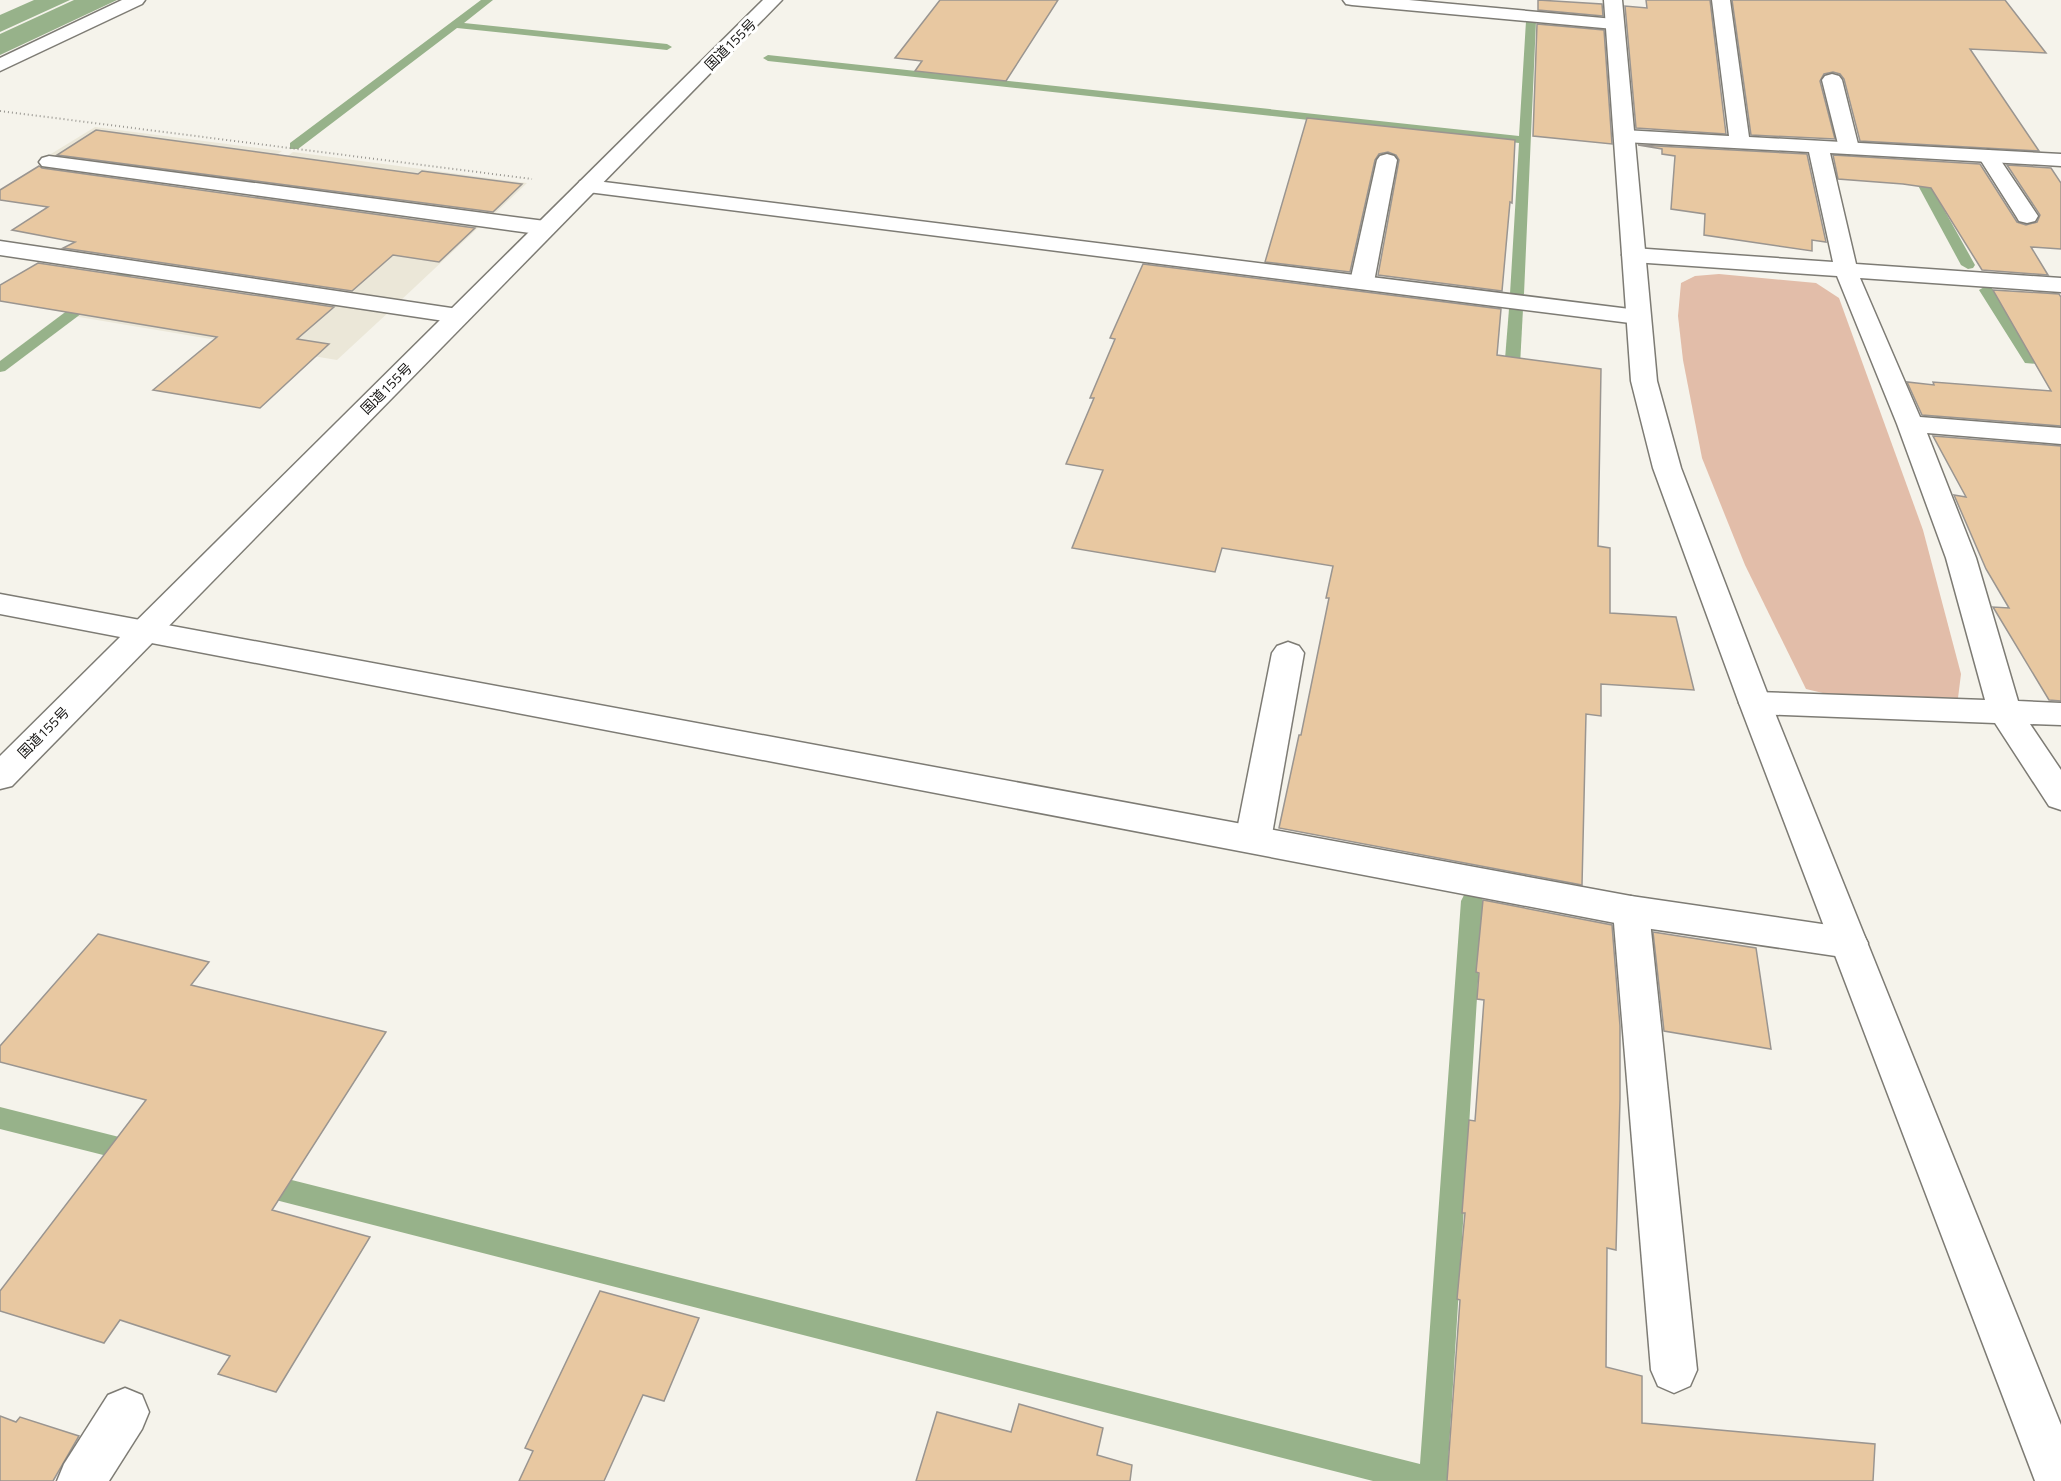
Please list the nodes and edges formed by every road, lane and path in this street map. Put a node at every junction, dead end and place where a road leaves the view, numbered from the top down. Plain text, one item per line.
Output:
1 (136, 0) edge
2 (773, 0) edge
3 (1352, 0) edge
4 (1360, 0) edge
5 (1613, 0) edge
6 (1721, 0) edge
7 (1614, 24) junction
8 (0, 65) edge
9 (1832, 80) dead end
10 (0, 111) edge
11 (1624, 136) junction
12 (1740, 142) junction
13 (1818, 146) junction
14 (1849, 148) junction
15 (1988, 156) junction
16 (1387, 160) dead end
17 (2061, 160) edge
18 (49, 162) dead end
19 (588, 186) junction
20 (2027, 216) dead end
21 (545, 228) junction
22 (0, 248) edge
23 (1633, 255) junction
24 (1846, 271) junction
25 (1362, 282) junction
26 (2061, 285) edge
27 (458, 316) junction
28 (1638, 317) junction
29 (1910, 424) junction
30 (2061, 436) edge
31 (0, 604) edge
32 (143, 632) junction
33 (1288, 653) dead end
34 (1755, 703) junction
35 (2005, 712) junction
36 (2061, 714) edge
37 (0, 777) edge
38 (2061, 797) edge
39 (1253, 840) junction
40 (1631, 911) junction
41 (1849, 943) junction
42 (1674, 1370) dead end
43 (125, 1412) dead end
44 (81, 1481) edge
45 (2059, 1481) edge

1 - 8 main road
2 - 19 main road, 国道155号
3 - 4 main road
4 - 7 main road
5 - 7 main road
6 - 12 main road
7 - 11 main road
9 - 14 main road
10 - 19 path
11 - 12 main road
11 - 23 main road
12 - 13 main road
13 - 14 main road
13 - 24 main road
14 - 15 main road
15 - 17 main road
15 - 20 main road
16 - 25 main road
18 - 21 main road
19 - 21 main road, 国道155号
19 - 25 main road
21 - 27 main road, 国道155号
22 - 27 main road
23 - 24 main road
23 - 28 main road
24 - 26 main road
24 - 29 main road
25 - 28 main road
27 - 32 main road, 国道155号
28 - 34 main road
29 - 30 main road
29 - 35 main road
31 - 32 main road
32 - 37 main road, 国道155号
32 - 39 main road
33 - 39 main road
34 - 35 main road
34 - 41 main road
35 - 36 main road
35 - 38 main road
39 - 40 main road
40 - 41 main road
40 - 42 main road
41 - 45 main road
43 - 44 main road

